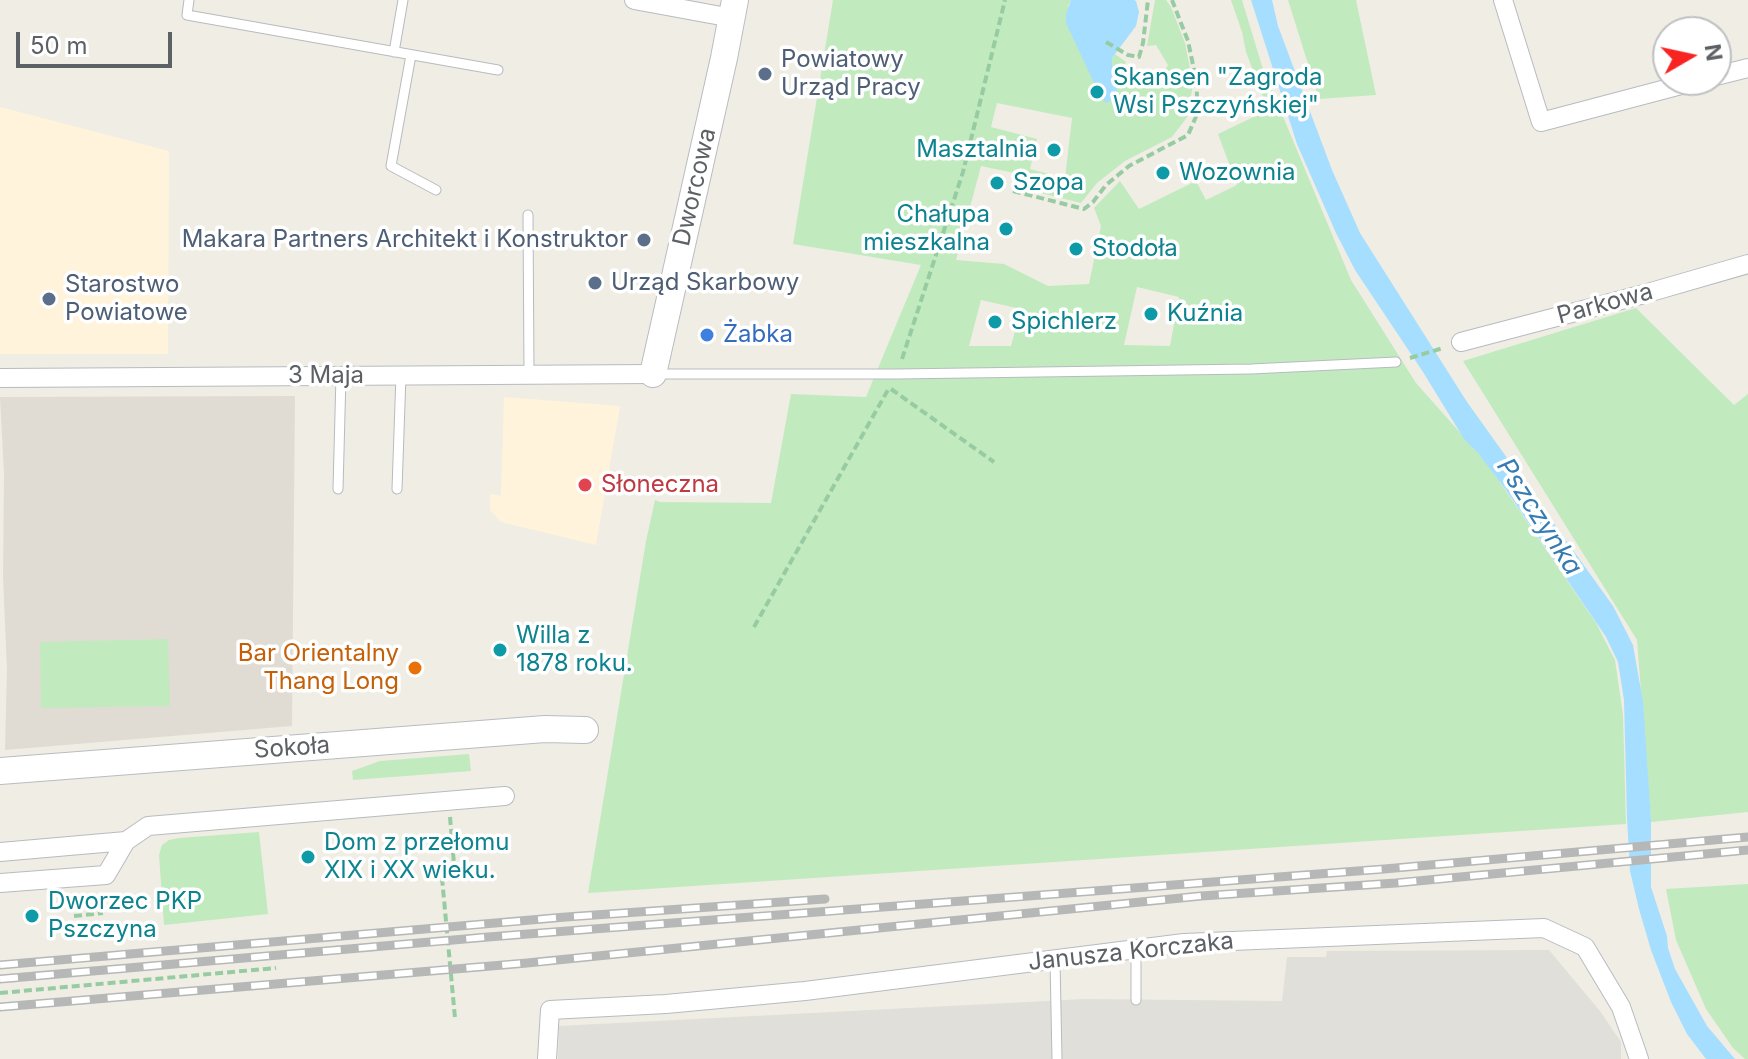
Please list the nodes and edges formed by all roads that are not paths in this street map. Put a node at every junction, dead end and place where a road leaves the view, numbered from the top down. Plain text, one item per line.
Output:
1 (189, 0) edge
2 (403, 0) edge
3 (634, 0) edge
4 (1503, 0) edge
5 (734, 9) edge
6 (394, 52) junction
7 (411, 55) junction
8 (498, 70) dead end
9 (1652, 93) edge
10 (436, 190) dead end
11 (528, 215) dead end
12 (1748, 264) edge
13 (1461, 342) road end
14 (1396, 362) road end
15 (653, 374) junction
16 (401, 375) junction
17 (529, 375) junction
18 (341, 376) junction
19 (0, 378) edge
20 (338, 489) dead end
21 (397, 489) dead end
22 (585, 730) dead end
23 (0, 771) edge
24 (505, 796) dead end
25 (126, 841) junction
26 (0, 852) edge
27 (0, 883) edge
28 (1136, 949) junction
29 (1055, 960) junction
30 (1136, 1000) dead end
31 (547, 1059) edge
32 (1057, 1059) edge
33 (1639, 1059) edge

1 - 6 lane
2 - 6 lane
3 - 5 street
4 - 9 street
5 - 15 street, Dworcowa
6 - 7 lane
7 - 8 lane
7 - 10 lane
11 - 17 lane
12 - 13 street, Parkowa
14 - 15 lane
15 - 17 street, 3 Maja
16 - 17 street, 3 Maja
16 - 18 street, 3 Maja
16 - 21 lane
18 - 19 street, 3 Maja
18 - 20 lane
22 - 23 street, Sokoła
24 - 25 street
25 - 26 street
25 - 27 street
28 - 29 street, Janusza Korczaka
28 - 30 lane
28 - 33 street, Janusza Korczaka
29 - 31 street, Janusza Korczaka
29 - 32 lane

